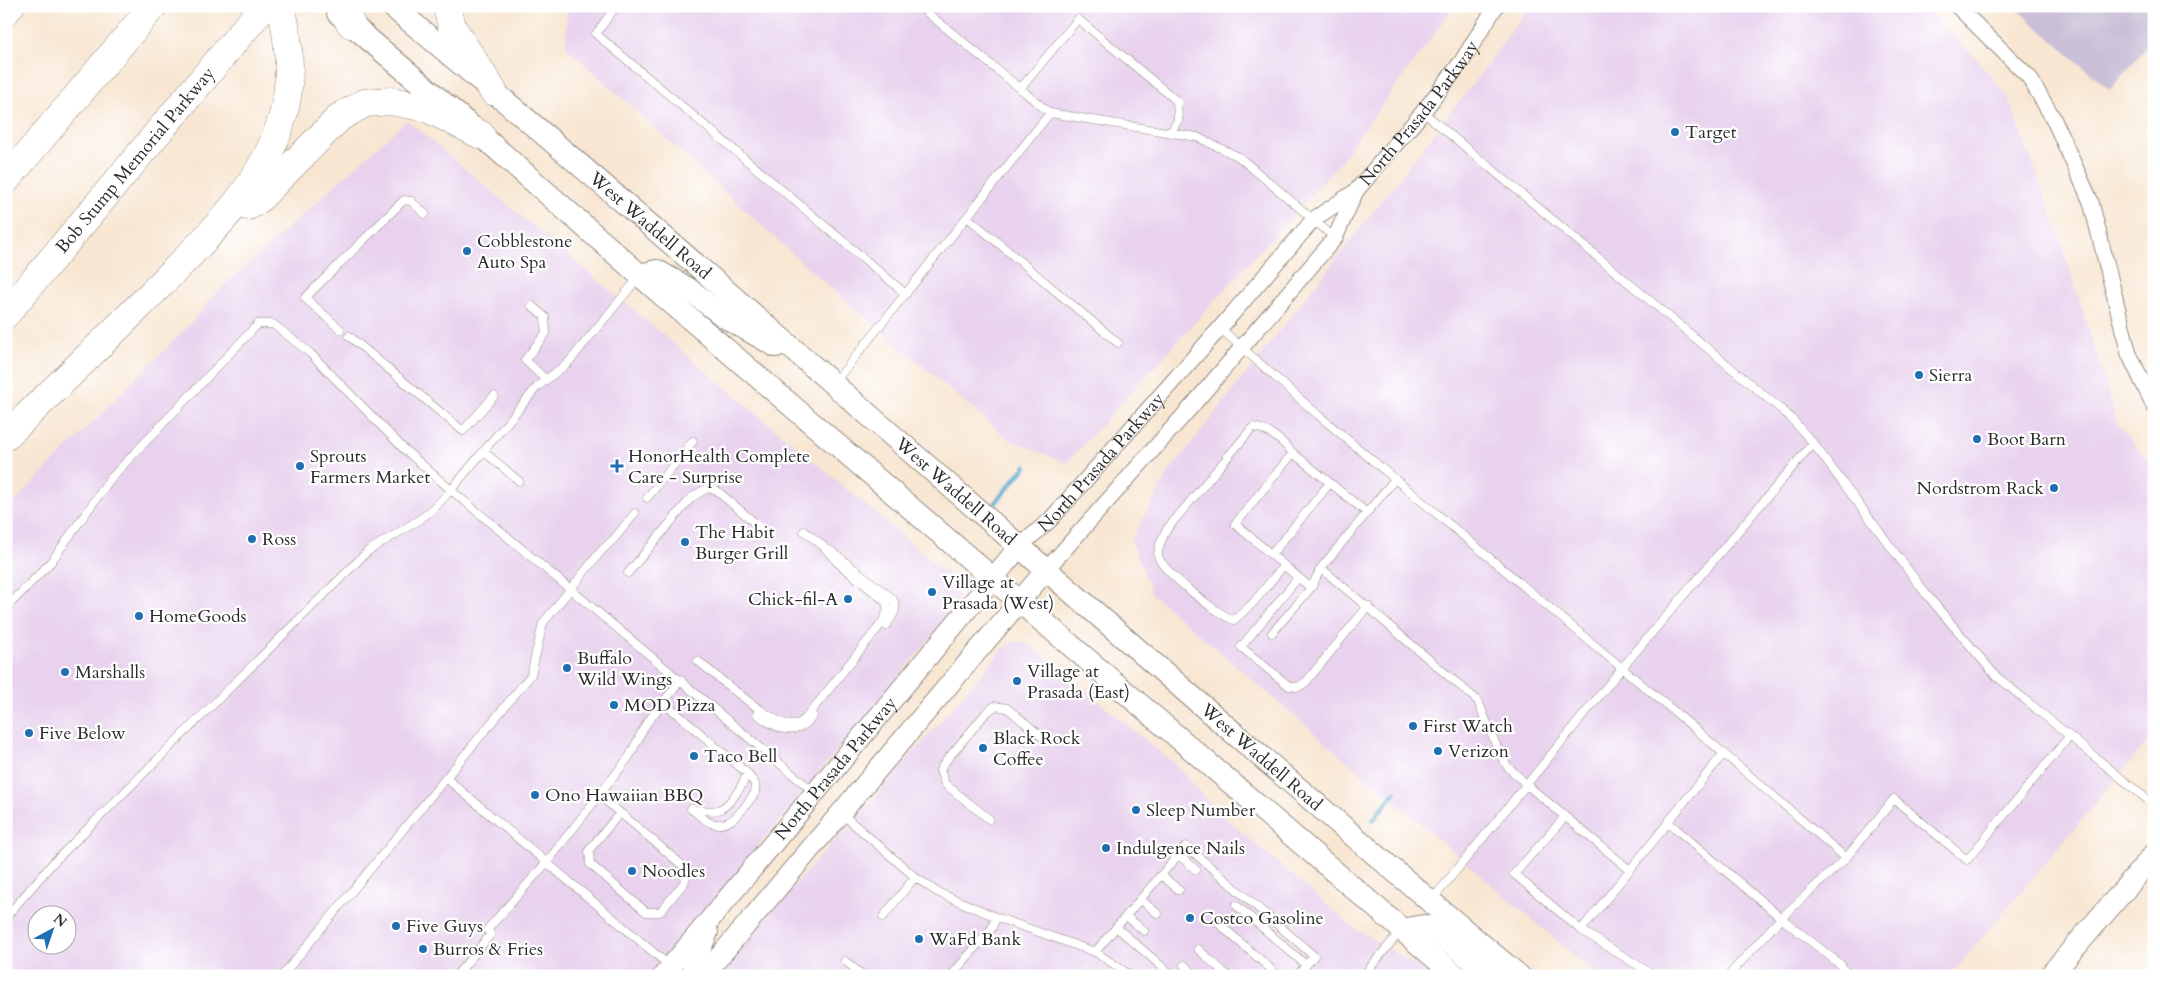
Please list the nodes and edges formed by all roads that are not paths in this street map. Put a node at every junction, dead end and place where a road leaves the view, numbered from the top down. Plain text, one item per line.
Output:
1 (10, 6) edge
2 (153, 6) edge
3 (264, 6) edge
4 (281, 6) edge
5 (330, 6) edge
6 (392, 6) edge
7 (447, 6) edge
8 (616, 6) edge
9 (919, 6) edge
10 (1496, 6) edge
11 (1957, 6) edge
12 (6, 11) edge
13 (345, 15) edge
14 (1020, 89) junction
15 (493, 91) junction
16 (1423, 112) junction
17 (1050, 114) junction
18 (1171, 132) junction
19 (481, 135) junction
20 (6, 180) edge
21 (1356, 191) junction
22 (425, 214) dead end
23 (967, 217) junction
24 (1314, 219) junction
25 (220, 224) junction
26 (1335, 238) junction
27 (641, 275) junction
28 (906, 294) junction
29 (532, 306) dead end
30 (6, 314) edge
31 (1220, 328) junction
32 (340, 329) dead end
33 (349, 336) dead end
34 (1118, 343) dead end
35 (1241, 347) junction
36 (826, 376) junction
37 (546, 380) junction
38 (494, 396) dead end
39 (2154, 406) edge
40 (6, 436) edge
41 (693, 441) dead end
42 (1813, 443) junction
43 (483, 451) junction
44 (1293, 453) junction
45 (1395, 479) junction
46 (519, 481) dead end
47 (1330, 483) junction
48 (451, 490) junction
49 (647, 498) dead end
50 (1366, 512) junction
51 (635, 513) dead end
52 (762, 528) dead end
53 (804, 531) dead end
54 (1019, 547) junction
55 (1271, 555) junction
56 (1284, 565) junction
57 (1321, 568) junction
58 (1046, 570) junction
59 (628, 573) dead end
60 (993, 578) junction
61 (1298, 578) junction
62 (1311, 588) junction
63 (568, 590) junction
64 (1020, 601) junction
65 (1368, 606) junction
66 (6, 608) edge
67 (1272, 632) dead end
68 (698, 661) dead end
69 (1622, 668) junction
70 (681, 680) junction
71 (663, 702) junction
72 (2069, 737) junction
73 (1047, 741) dead end
74 (1724, 753) junction
75 (747, 773) junction
76 (446, 778) junction
77 (1527, 785) junction
78 (815, 794) junction
79 (599, 795) junction
80 (2154, 805) edge
81 (840, 812) junction
82 (620, 813) junction
83 (1565, 817) junction
84 (989, 820) dead end
85 (1668, 823) junction
86 (1178, 854) junction
87 (2154, 855) edge
88 (1846, 858) junction
89 (547, 862) junction
90 (1196, 870) dead end
91 (1630, 870) junction
92 (1161, 875) junction
93 (915, 877) junction
94 (1179, 890) dead end
95 (1140, 899) junction
96 (1430, 902) junction
97 (1236, 905) dead end
98 (717, 912) junction
99 (1158, 914) dead end
100 (1126, 916) junction
101 (6, 917) edge
102 (882, 917) dead end
103 (996, 918) junction
104 (1780, 918) junction
105 (1219, 924) dead end
106 (1116, 927) junction
107 (1402, 930) junction
108 (1582, 930) junction
109 (1144, 931) dead end
110 (1198, 949) dead end
111 (1095, 952) junction
112 (845, 961) dead end
113 (1184, 965) dead end
114 (1306, 965) junction
115 (669, 973) edge
116 (860, 973) dead end
117 (282, 976) edge
118 (456, 976) edge
119 (694, 976) edge
120 (703, 976) edge
121 (951, 976) edge
122 (1132, 976) edge
123 (1174, 976) edge
124 (1196, 976) edge
125 (1228, 976) edge
126 (1279, 976) edge
127 (1297, 976) edge
128 (1363, 976) edge
129 (1456, 976) edge
130 (1491, 976) edge
131 (1519, 976) edge
132 (1655, 976) edge
133 (1728, 976) edge
134 (1848, 976) edge
135 (2050, 976) edge

1 - 12 highway
2 - 20 highway
3 - 30 highway, Bob Stump Memorial Parkway
4 - 25 highway
5 - 13 main road
6 - 15 main road, West Waddell Road
7 - 15 highway
8 - 28 lane
9 - 14 lane
10 - 16 street, North Prasada Parkway
11 - 39 street
13 - 19 main road
14 - 17 lane
14 - 18 lane
15 - 36 main road, West Waddell Road
16 - 21 street, North Prasada Parkway
16 - 42 lane
17 - 18 lane
17 - 23 lane
18 - 24 lane
19 - 25 highway
19 - 27 main road
21 - 24 street, North Prasada Parkway
21 - 26 street, North Prasada Parkway
22 - 32 lane
23 - 28 lane
23 - 34 lane
24 - 26 lane
24 - 31 street, North Prasada Parkway
25 - 40 highway
26 - 35 street, North Prasada Parkway
27 - 36 main road
27 - 37 lane
27 - 60 main road
28 - 36 lane
29 - 37 lane
31 - 35 lane
31 - 54 street, North Prasada Parkway
33 - 38 lane
35 - 45 lane
35 - 58 street, North Prasada Parkway
36 - 54 main road, West Waddell Road
37 - 43 lane
41 - 49 lane
42 - 69 lane
42 - 72 lane
43 - 46 lane
43 - 48 lane
44 - 47 lane
44 - 55 lane
44 - 56 lane
45 - 50 lane
45 - 69 lane
47 - 50 lane
47 - 55 lane
48 - 63 lane
48 - 66 lane
48 - 101 lane
50 - 57 lane
51 - 63 lane
52 - 59 lane
53 - 68 lane
54 - 58 main road, West Waddell Road
54 - 60 street, North Prasada Parkway
55 - 56 lane
56 - 61 lane
57 - 62 lane
57 - 65 lane
58 - 64 street, North Prasada Parkway
58 - 96 main road, West Waddell Road
60 - 64 main road
60 - 78 street, North Prasada Parkway
61 - 62 lane
61 - 65 lane
62 - 67 lane
63 - 70 lane
63 - 76 lane
64 - 81 street, North Prasada Parkway
64 - 107 main road
65 - 77 lane
69 - 74 lane
69 - 77 lane
70 - 71 lane
70 - 78 lane
71 - 75 lane
71 - 79 lane
72 - 80 lane
72 - 88 lane
73 - 84 lane
74 - 85 lane
74 - 88 lane
75 - 75 lane
76 - 89 lane
76 - 117 lane
77 - 83 lane
77 - 96 lane
78 - 98 street, North Prasada Parkway
79 - 82 lane
79 - 89 lane
81 - 93 lane
81 - 120 street, North Prasada Parkway
82 - 82 lane
83 - 91 lane
83 - 108 lane
85 - 91 lane
85 - 104 lane
86 - 90 lane
86 - 92 lane
86 - 114 lane
87 - 135 main road
88 - 104 lane
89 - 115 lane
89 - 118 lane
91 - 108 lane
92 - 94 lane
92 - 95 lane
93 - 102 lane
93 - 103 lane
95 - 99 lane
95 - 100 lane
96 - 131 main road, West Waddell Road
97 - 114 lane
98 - 115 street, North Prasada Parkway
98 - 119 street
100 - 106 lane
100 - 109 lane
103 - 111 lane
103 - 121 lane
104 - 133 lane
104 - 134 lane
105 - 126 lane
106 - 111 lane
106 - 123 lane
107 - 128 lane
107 - 129 main road
107 - 130 main road
108 - 132 lane
110 - 125 lane
111 - 122 lane
112 - 116 lane
113 - 124 lane
114 - 127 lane

